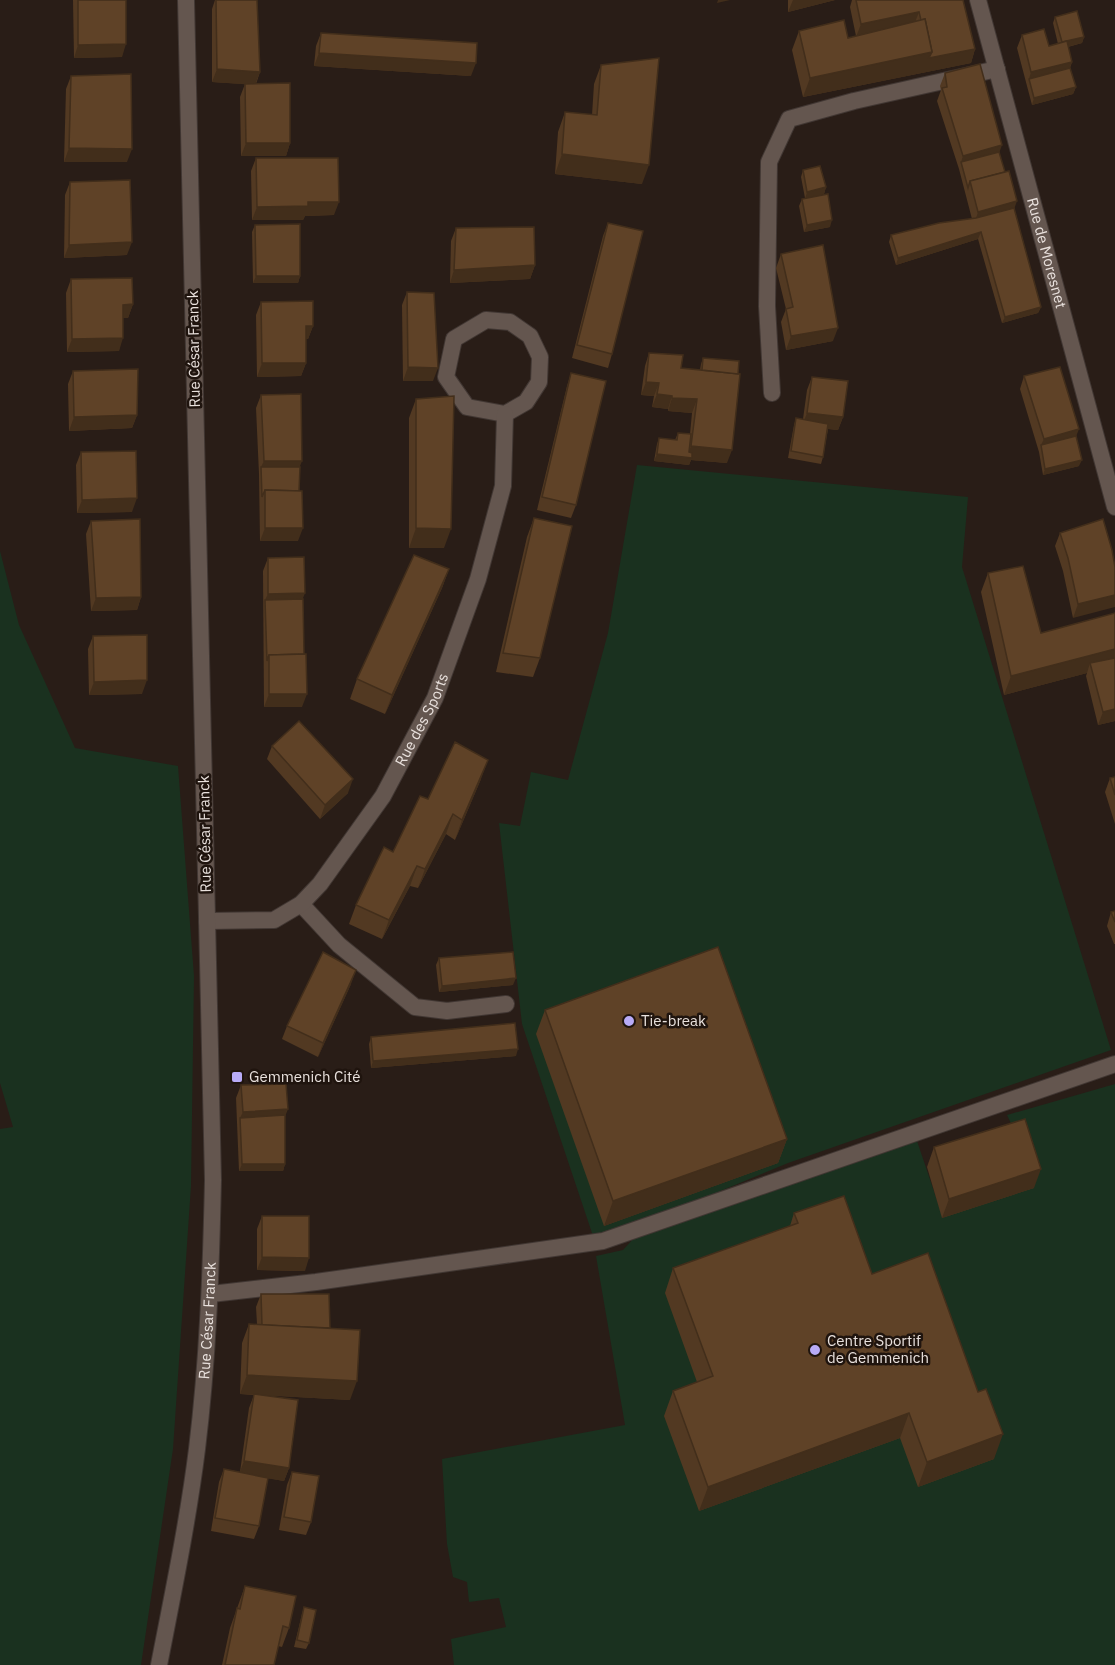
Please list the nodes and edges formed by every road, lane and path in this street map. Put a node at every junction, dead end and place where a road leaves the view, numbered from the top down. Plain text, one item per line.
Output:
1 (186, 0) edge
2 (978, 0) edge
3 (997, 69) junction
4 (772, 393) dead end
5 (505, 414) junction
6 (1115, 507) edge
7 (301, 904) junction
8 (207, 921) junction
9 (506, 1004) dead end
10 (1115, 1064) edge
11 (211, 1294) junction
12 (159, 1665) edge

1 - 8 street, Rue César Franck
2 - 3 street, Rue de Moresnet
3 - 4 street
3 - 6 street, Rue de Moresnet
5 - 5 street
5 - 7 street, Rue des Sports
7 - 8 street, Rue des Sports
7 - 9 street
8 - 11 street, Rue César Franck
10 - 11 street
11 - 12 street, Rue César Franck

